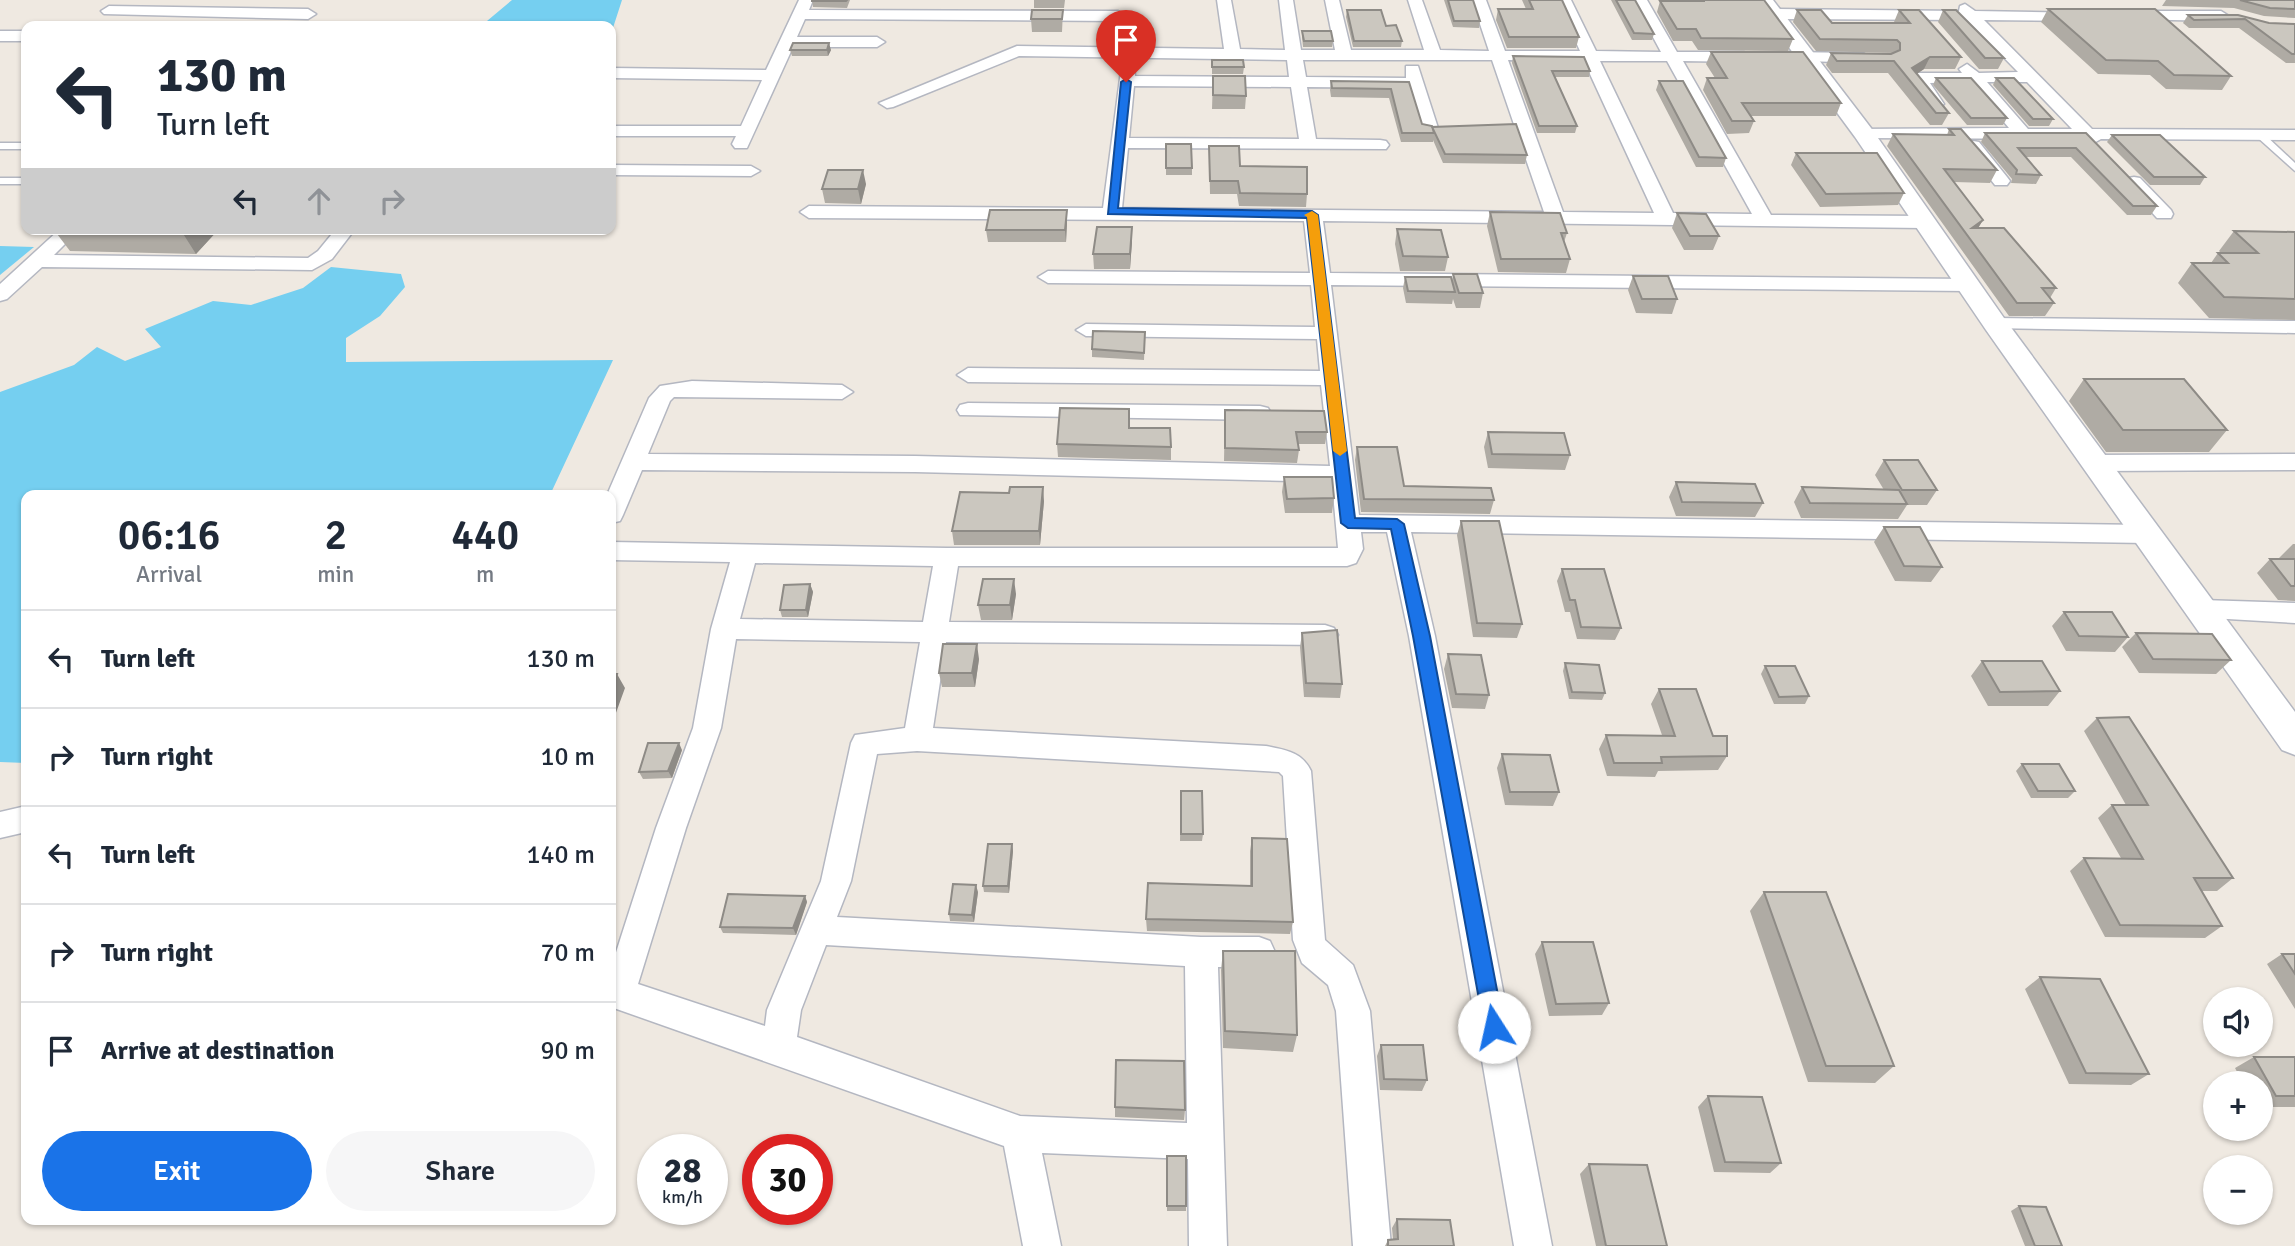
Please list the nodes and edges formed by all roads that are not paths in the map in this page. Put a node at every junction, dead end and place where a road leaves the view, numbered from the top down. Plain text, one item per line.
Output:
1 (324, 0) edge
2 (1224, 0) edge
3 (1286, 0) edge
4 (1332, 0) edge
5 (1415, 0) edge
6 (1479, 0) edge
7 (1564, 0) edge
8 (1640, 0) edge
9 (1957, 0) edge
10 (802, 7) edge
11 (963, 7) edge
12 (1769, 7) edge
13 (109, 12) dead end
14 (308, 14) junction
15 (1920, 15) junction
16 (1972, 15) junction
17 (1118, 16) dead end
18 (2241, 18) edge
19 (300, 21) edge
20 (0, 36) edge
21 (21, 36) edge
22 (1938, 36) edge
23 (786, 42) junction
24 (877, 42) dead end
25 (1129, 53) junction
26 (1954, 54) edge
27 (1233, 55) junction
28 (1294, 55) junction
29 (1344, 55) junction
30 (1407, 55) junction
31 (1434, 55) junction
32 (1500, 56) junction
33 (1592, 56) junction
34 (1672, 57) junction
35 (1807, 58) junction
36 (1886, 58) edge
37 (616, 73) edge
38 (771, 75) junction
39 (1974, 77) junction
40 (2033, 77) junction
41 (1126, 82) junction
42 (1301, 83) junction
43 (1417, 83) junction
44 (887, 103) dead end
45 (1429, 128) edge
46 (616, 131) edge
47 (1863, 133) junction
48 (2086, 133) junction
49 (1962, 134) junction
50 (2023, 134) junction
51 (2260, 135) junction
52 (2295, 135) edge
53 (744, 138) joint
54 (1119, 143) junction
55 (1308, 144) junction
56 (1380, 145) dead end
57 (0, 146) edge
58 (21, 146) edge
59 (2103, 151) edge
60 (2295, 168) edge
61 (2121, 169) edge
62 (616, 170) edge
63 (751, 171) dead end
64 (0, 181) edge
65 (21, 181) edge
66 (2001, 181) dead end
67 (809, 212) dead end
68 (1112, 212) junction
69 (2164, 214) dead end
70 (1312, 215) junction
71 (1555, 218) junction
72 (1666, 219) junction
73 (1765, 220) junction
74 (1924, 222) junction
75 (65, 235) edge
76 (341, 235) edge
77 (37, 261) junction
78 (1048, 277) dead end
79 (1318, 278) junction
80 (1969, 285) junction
81 (0, 295) edge
82 (1995, 324) junction
83 (1086, 330) dead end
84 (2292, 330) edge
85 (1325, 333) junction
86 (968, 375) dead end
87 (1331, 378) junction
88 (842, 391) dead end
89 (968, 410) dead end
90 (1281, 413) edge
91 (1308, 413) edge
92 (1335, 414) junction
93 (632, 462) junction
94 (2295, 462) edge
95 (2096, 463) junction
96 (1343, 474) junction
97 (616, 502) edge
98 (1348, 523) junction
99 (1397, 524) junction
100 (2147, 534) junction
101 (616, 551) edge
102 (744, 552) junction
103 (947, 557) junction
104 (2202, 610) junction
105 (2295, 613) edge
106 (724, 629) junction
107 (935, 630) junction
108 (1325, 635) edge
109 (917, 738) junction
110 (2295, 740) edge
111 (21, 820) edge
112 (0, 825) edge
113 (817, 930) junction
114 (1201, 952) junction
115 (1313, 952) junction
116 (616, 989) edge
117 (616, 992) edge
118 (779, 1047) junction
119 (1020, 1135) junction
120 (1205, 1142) junction
121 (1042, 1246) edge
122 (1208, 1246) edge
123 (1372, 1246) edge
124 (1533, 1246) edge

1 - 14 street
2 - 27 street
3 - 28 street
4 - 29 street
5 - 31 street
6 - 32 street
7 - 33 street
8 - 34 street
9 - 16 street
10 - 11 street
10 - 23 street
11 - 17 street
12 - 15 street
12 - 35 street
13 - 14 street
14 - 19 street
15 - 16 street
15 - 22 street
16 - 18 street
16 - 40 street
20 - 21 street
23 - 24 street
23 - 38 street
25 - 27 street
25 - 41 street
25 - 44 street
26 - 39 street
27 - 28 street
28 - 29 street
28 - 42 street
29 - 30 street
30 - 31 street
30 - 43 street
31 - 32 street
32 - 33 street
32 - 71 street
33 - 34 street
33 - 72 street
34 - 35 street
34 - 73 street
35 - 36 street
35 - 47 street
37 - 38 street
38 - 53 street
39 - 40 street
39 - 49 street
39 - 50 street
40 - 48 street
41 - 42 street
41 - 54 street
42 - 43 street
42 - 55 street
43 - 45 street
46 - 53 street
47 - 49 street
47 - 74 street
48 - 50 street
48 - 51 street
48 - 59 street
49 - 50 street
49 - 66 street
51 - 52 street
51 - 60 lane
54 - 55 street
54 - 68 street
55 - 56 street
57 - 58 lane
61 - 69 street
62 - 63 street
64 - 65 lane
67 - 68 street
68 - 70 street
70 - 71 street
70 - 79 street
71 - 72 street
72 - 73 street
73 - 74 street
74 - 80 street
75 - 77 street
76 - 77 street
77 - 81 street
78 - 79 street
79 - 80 street
79 - 85 street
80 - 82 street
82 - 84 street
82 - 95 street
83 - 85 street
85 - 87 street
86 - 87 street
87 - 92 street
88 - 93 street
89 - 90 street
91 - 92 street
92 - 96 street
93 - 96 street
93 - 97 street
94 - 95 street
95 - 100 street
96 - 98 street
98 - 99 street
98 - 103 street
99 - 100 street
99 - 124 street
100 - 104 street
101 - 102 street
102 - 103 street
102 - 106 street
103 - 107 street
104 - 105 street
104 - 110 street
106 - 107 street
106 - 116 street
107 - 108 street
107 - 109 street
109 - 113 street
109 - 115 street
111 - 112 street
113 - 114 street
113 - 118 street
114 - 115 street
114 - 120 street
115 - 123 street
117 - 118 street
118 - 119 street
119 - 120 street
119 - 121 street
120 - 122 street

